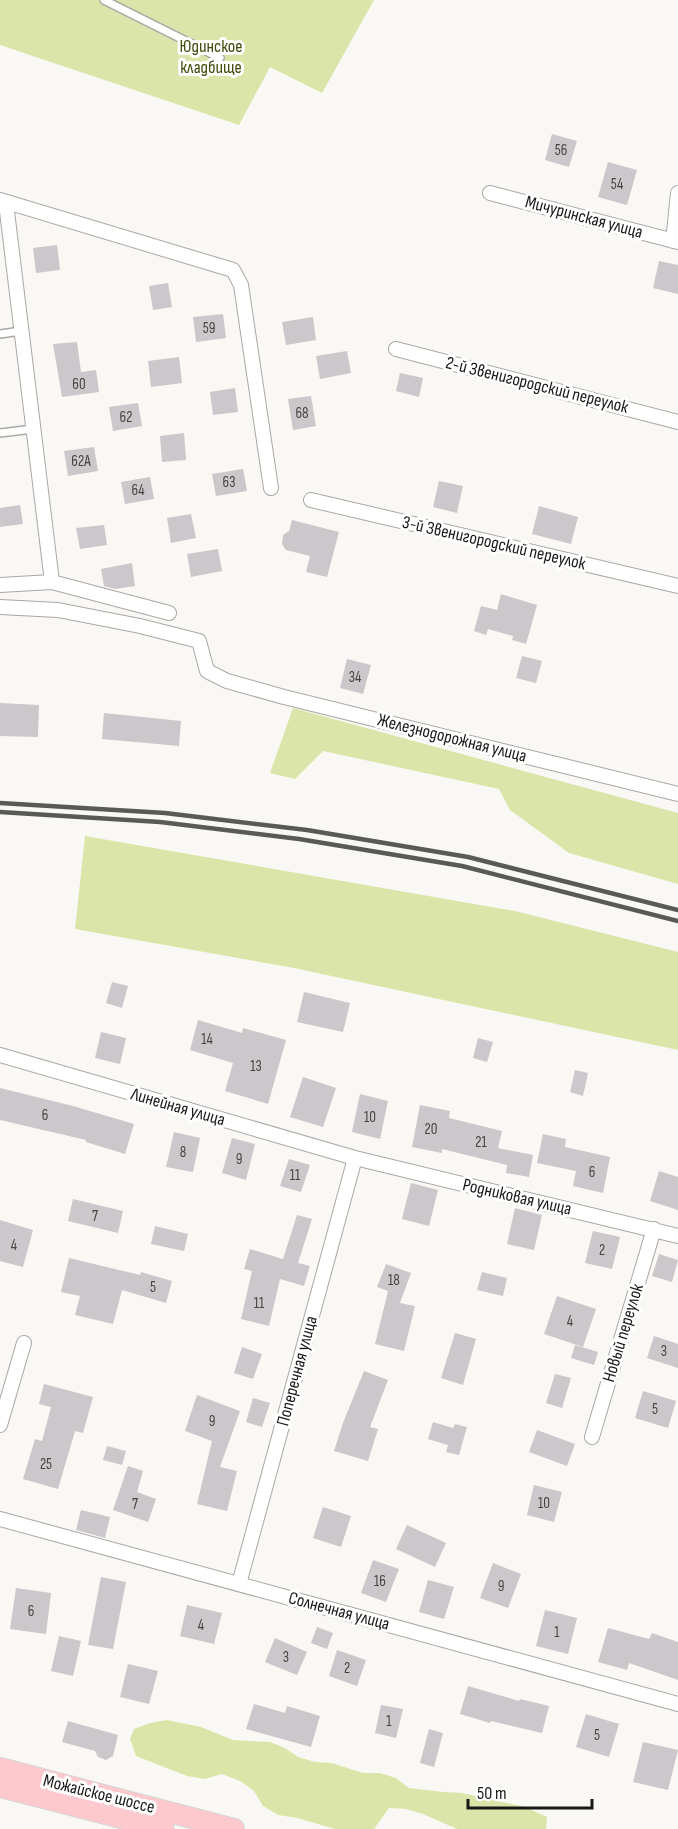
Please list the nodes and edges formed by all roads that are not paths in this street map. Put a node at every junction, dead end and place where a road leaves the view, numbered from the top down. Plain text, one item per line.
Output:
1 (104, 0) edge
2 (220, 58) dead end
3 (490, 193) dead end
4 (678, 193) edge
5 (3, 202) edge
6 (676, 241) edge
7 (21, 331) junction
8 (0, 334) edge
9 (396, 349) dead end
10 (678, 422) edge
11 (33, 429) junction
12 (0, 433) edge
13 (270, 488) dead end
14 (311, 500) dead end
15 (52, 582) junction
16 (0, 585) edge
17 (678, 586) edge
18 (0, 607) edge
19 (169, 613) dead end
20 (678, 794) edge
21 (0, 1055) edge
22 (356, 1158) junction
23 (654, 1229) junction
24 (678, 1236) edge
25 (24, 1343) dead end
26 (0, 1425) edge
27 (592, 1437) dead end
28 (0, 1519) edge
29 (239, 1584) junction
30 (678, 1704) edge
31 (0, 1768) edge
32 (0, 1787) edge
33 (142, 1826) edge
34 (164, 1829) edge
35 (234, 1829) edge

1 - 2 lane
3 - 6 street, Мичуринская улица
4 - 6 street
5 - 7 street
5 - 13 street
7 - 8 lane
7 - 11 street
9 - 10 street, 2-й Звенигородский переулок
11 - 12 lane
11 - 15 street
14 - 17 street, 3-й Звенигородский переулок
15 - 16 street
15 - 19 street
18 - 20 street, Железнодорожная улица
21 - 22 street, Линейная улица
22 - 23 street, Родниковая улица
22 - 29 street, Поперечная улица
23 - 24 street, Родниковая улица
23 - 27 street, Новый переулок
25 - 26 street
28 - 29 street, Солнечная улица
29 - 30 street, Солнечная улица
31 - 35 main road, Можайское шоссе
32 - 33 main road, Можайское шоссе
33 - 34 main road, Можайское шоссе

